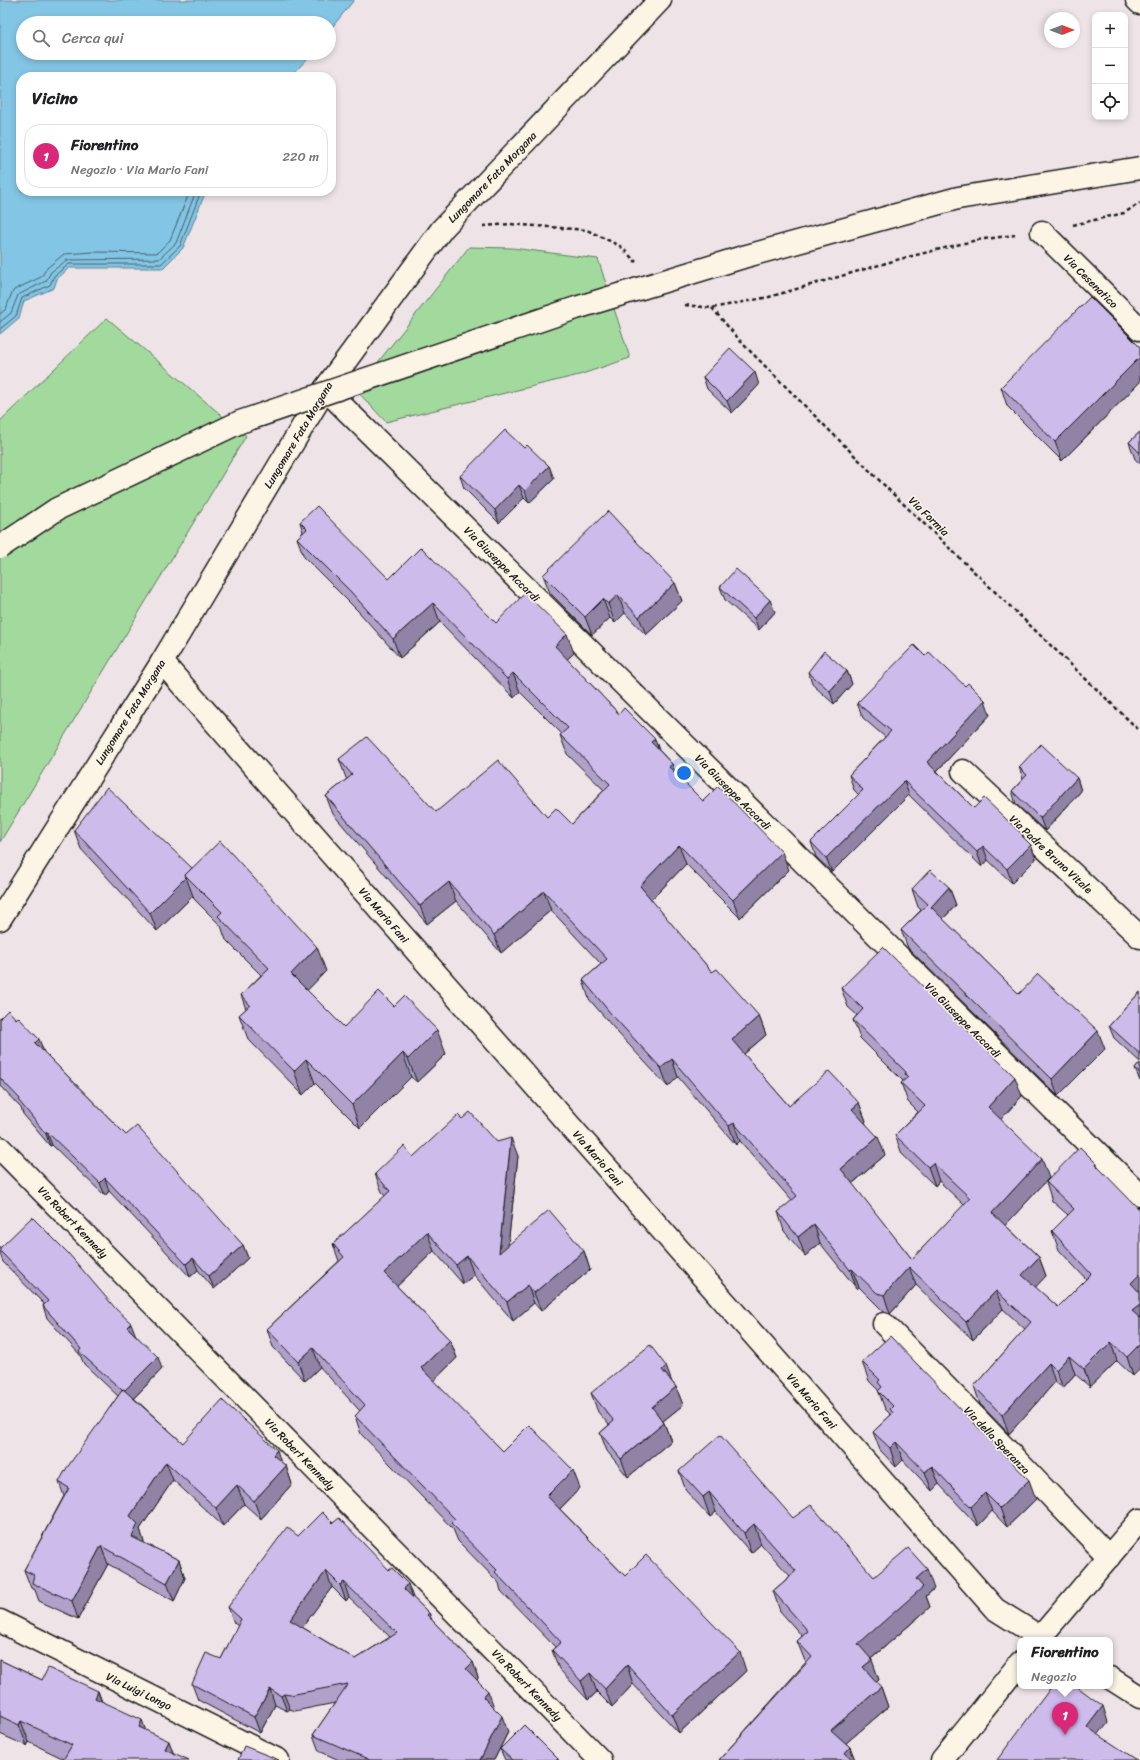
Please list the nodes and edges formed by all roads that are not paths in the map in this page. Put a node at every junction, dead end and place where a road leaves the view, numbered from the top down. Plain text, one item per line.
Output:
1 (660, 0) edge
2 (1137, 0) edge
3 (1140, 3) edge
4 (1140, 168) edge
5 (1042, 232) dead end
6 (1140, 329) edge
7 (325, 389) junction
8 (0, 547) edge
9 (162, 662) junction
10 (963, 771) dead end
11 (0, 918) edge
12 (1140, 936) edge
13 (0, 1148) edge
14 (1140, 1195) edge
15 (884, 1324) dead end
16 (1140, 1520) edge
17 (1109, 1557) junction
18 (0, 1621) edge
19 (1038, 1637) edge
20 (1043, 1637) edge
21 (1017, 1666) edge
22 (1113, 1680) edge
23 (1140, 1697) edge
24 (278, 1760) edge
25 (600, 1760) edge
26 (942, 1760) edge

1 - 7 street, Lungomare Fata Morgana
2 - 3 street
4 - 8 street, bridge
5 - 6 street, Via Cesenatico
7 - 9 street, Lungomare Fata Morgana
7 - 14 street, Via Giuseppe Accardi
9 - 11 street, Lungomare Fata Morgana
9 - 19 street, Via Mario Fani
10 - 12 street, Via Padre Bruno Vitale
13 - 25 street, Via Robert Kennedy
15 - 17 street, Via della Speranza
16 - 17 street
17 - 20 street
18 - 24 street, Via Luigi Longo
21 - 26 street
22 - 23 street

